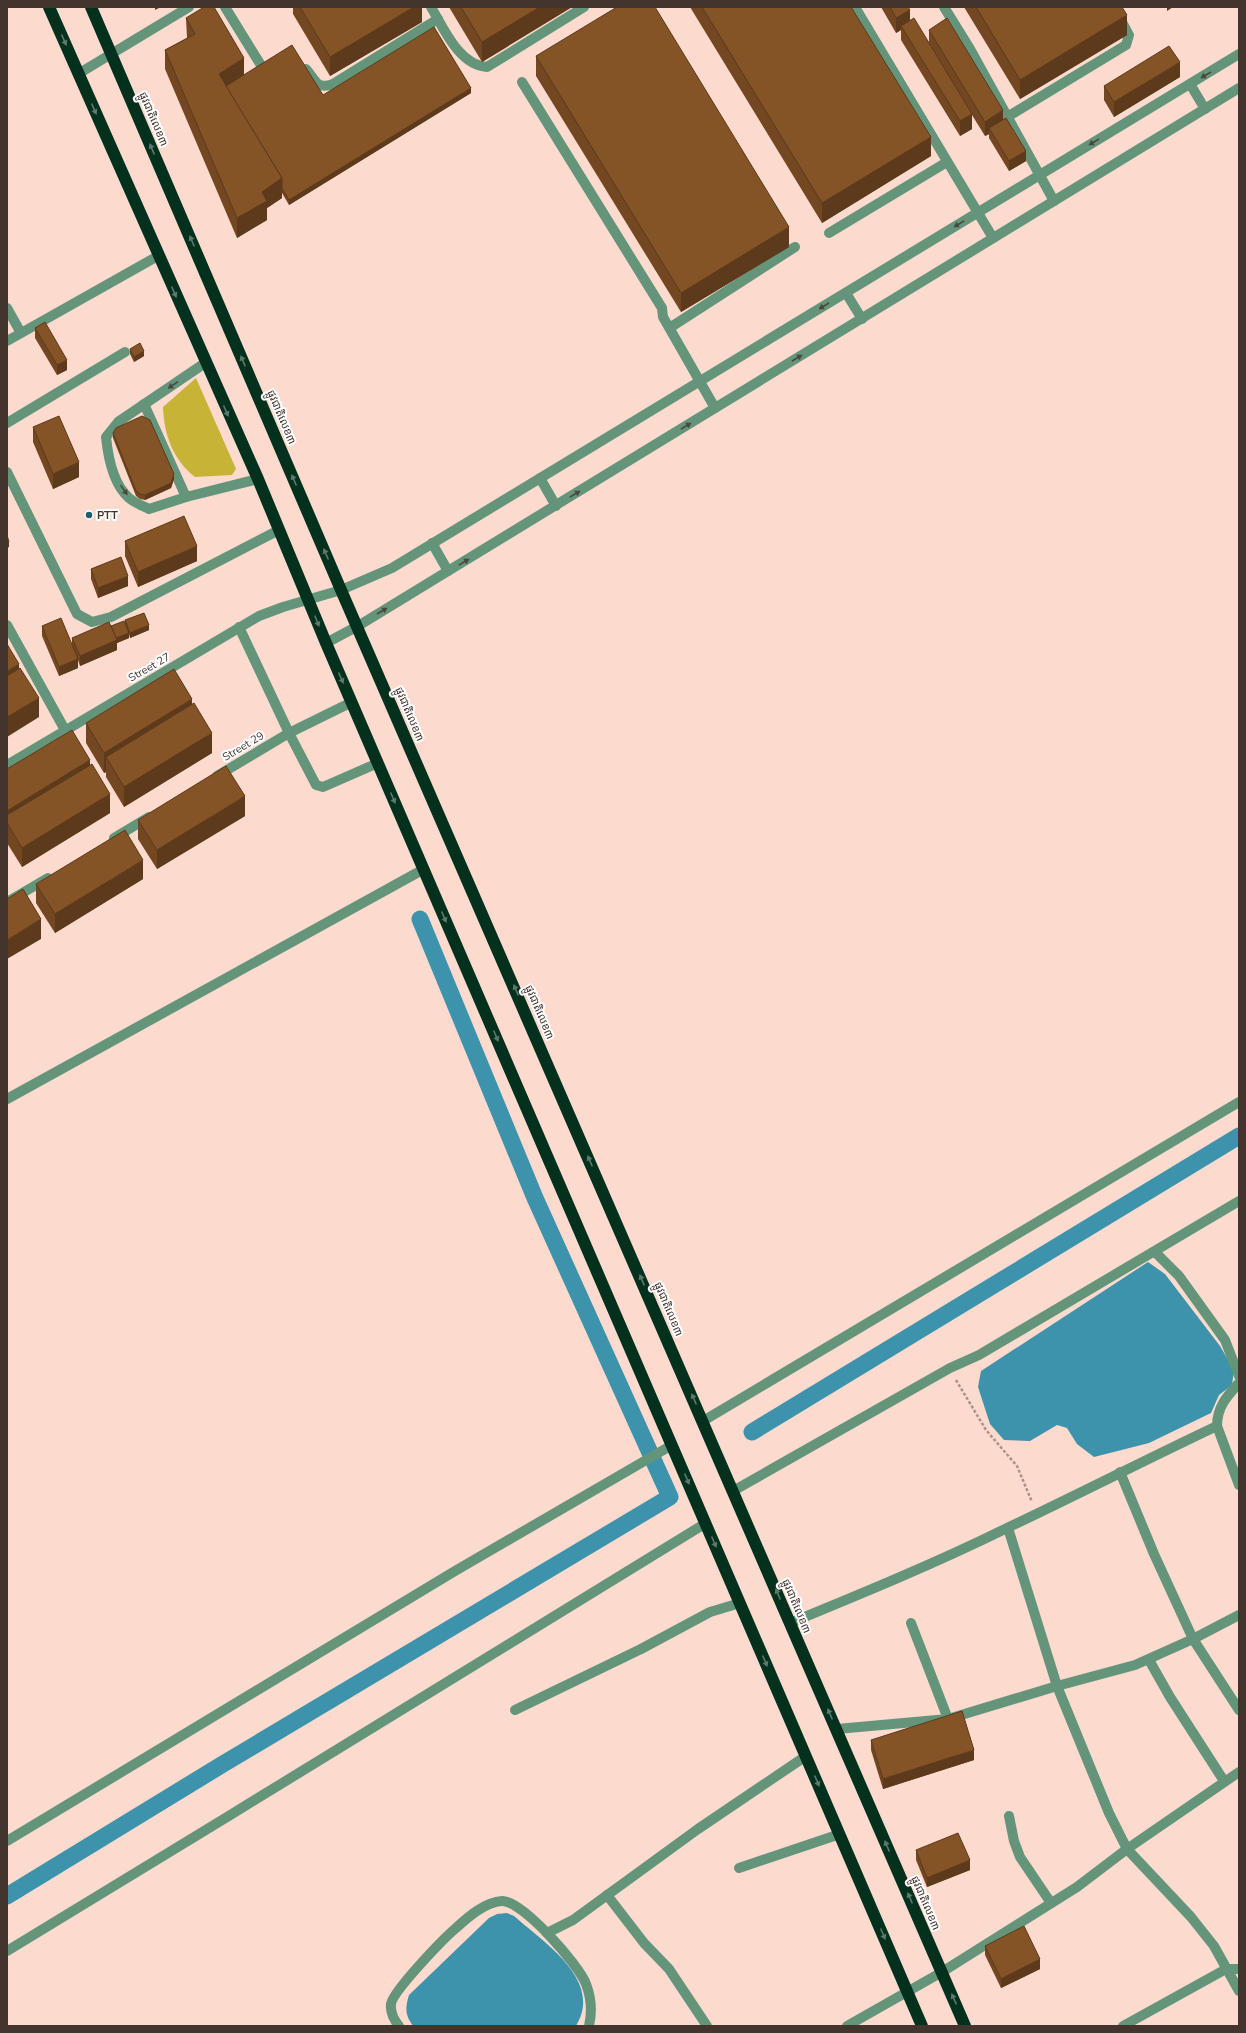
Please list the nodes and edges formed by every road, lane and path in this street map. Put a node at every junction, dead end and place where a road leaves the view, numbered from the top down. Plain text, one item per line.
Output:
1 (49, 7) edge
2 (91, 7) edge
3 (189, 7) edge
4 (225, 7) edge
5 (431, 7) edge
6 (584, 7) edge
7 (854, 7) edge
8 (944, 7) edge
9 (1114, 7) edge
10 (438, 19) junction
11 (111, 53) junction
12 (1239, 54) edge
13 (78, 74) junction
14 (286, 76) edge
15 (274, 80) edge
16 (522, 82) dead end
17 (1190, 84) junction
18 (1239, 88) edge
19 (1205, 109) junction
20 (1007, 117) junction
21 (947, 162) junction
22 (1038, 176) junction
23 (1054, 201) junction
24 (978, 212) junction
25 (829, 233) dead end
26 (993, 238) junction
27 (795, 247) dead end
28 (158, 256) junction
29 (846, 293) junction
30 (7, 308) edge
31 (862, 319) junction
32 (671, 327) junction
33 (21, 333) junction
34 (7, 341) edge
35 (125, 352) dead end
36 (205, 363) junction
37 (700, 381) junction
38 (144, 404) junction
39 (715, 408) junction
40 (7, 423) edge
41 (7, 472) edge
42 (540, 478) junction
43 (258, 480) junction
44 (186, 497) junction
45 (556, 506) junction
46 (279, 530) junction
47 (432, 543) junction
48 (448, 571) junction
49 (342, 590) junction
50 (308, 600) junction
51 (358, 626) junction
52 (240, 627) junction
53 (8, 629) edge
54 (326, 643) junction
55 (352, 702) junction
56 (65, 730) junction
57 (289, 733) junction
58 (378, 764) junction
59 (7, 765) edge
60 (208, 781) edge
61 (155, 813) edge
62 (108, 842) edge
63 (424, 869) junction
64 (54, 874) edge
65 (7, 902) edge
66 (7, 1099) edge
67 (1239, 1102) edge
68 (1239, 1201) edge
69 (1155, 1252) junction
70 (950, 1368) junction
71 (1239, 1376) edge
72 (1239, 1383) edge
73 (703, 1421) junction
74 (1217, 1426) junction
75 (673, 1449) junction
76 (1120, 1472) junction
77 (1239, 1485) edge
78 (732, 1488) junction
79 (1037, 1513) junction
80 (706, 1523) junction
81 (1008, 1528) junction
82 (740, 1603) junction
83 (1239, 1615) edge
84 (790, 1622) junction
85 (911, 1623) dead end
86 (1193, 1639) junction
87 (1149, 1660) junction
88 (1057, 1686) junction
89 (515, 1710) dead end
90 (1239, 1710) edge
91 (948, 1719) junction
92 (837, 1729) junction
93 (806, 1756) junction
94 (1239, 1772) edge
95 (1224, 1781) junction
96 (1009, 1816) dead end
97 (840, 1834) junction
98 (7, 1841) edge
99 (1127, 1849) junction
100 (739, 1868) dead end
101 (607, 1895) junction
102 (1051, 1903) junction
103 (547, 1933) junction
104 (7, 1951) edge
105 (1226, 1969) junction
106 (1239, 1969) edge
107 (942, 1972) junction
108 (1239, 1991) edge
109 (908, 1992) junction
110 (400, 2026) edge
111 (589, 2026) edge
112 (707, 2026) edge
113 (847, 2026) edge
114 (922, 2026) edge
115 (965, 2026) edge
116 (1123, 2026) edge

1 -> 13 highway
2 - 11 highway, ផ្លូវជាតិលេខ៣
3 - 11 street
4 - 15 street
5 - 10 street
6 - 10 street
7 - 21 street
8 - 20 street
9 - 20 street
10 - 14 street
11 - 13 street
49 -> 11 highway, ផ្លូវជាតិលេខ៣
12 -> 17 street, Street 27
13 -> 28 highway
16 - 32 street
17 - 19 street
17 -> 22 street, Street 27
18 - 19 street
19 - 23 street
20 - 22 street
21 - 24 street
21 - 25 street
22 - 23 street
22 - 24 street, Street 27
23 - 26 street
24 - 26 street
24 -> 29 street, Street 27
26 - 31 street
27 - 32 street
28 - 33 street
28 -> 36 highway
29 - 31 street
29 -> 37 street, Street 27
30 - 33 street
39 -> 31 street
32 - 37 street
33 - 34 street
35 - 40 street
36 -> 38 street
36 -> 43 highway
37 - 39 street
37 - 42 street, Street 27
38 - 44 street
38 -> 44 street
45 -> 39 street
41 - 46 street
42 - 45 street
42 - 47 street, Street 27
43 - 44 street
43 - 46 highway
48 -> 45 street
46 - 50 highway
47 - 48 street
47 - 49 street, Street 27
51 -> 48 street
49 - 50 street, Street 27
49 - 51 highway, ផ្លូវជាតិលេខ៣
50 - 52 street, Street 27
50 -> 54 highway
51 - 54 street
73 -> 51 highway, ផ្លូវជាតិលេខ៣
52 - 56 street, Street 27
52 - 57 street
53 - 56 street
54 -> 55 highway
55 - 57 street, Street 29
55 - 58 highway
56 - 59 street, Street 27
57 - 58 street
57 - 60 street, Street 29
58 -> 63 highway
61 - 62 street
63 - 66 street
63 -> 75 highway
64 - 65 street
67 - 73 street
68 - 69 street
69 - 70 street
69 - 71 street
70 - 78 street
70 - 79 path
72 - 74 street
73 - 78 highway, ផ្លូវជាតិលេខ៣
74 - 76 street
74 - 77 street
75 -> 80 highway
75 - 98 street
76 - 79 street
76 - 86 street
84 -> 78 highway, ផ្លូវជាតិលេខ៣
79 - 81 street
80 -> 82 highway
80 - 104 street
81 - 84 street
81 - 88 street
82 - 89 street
82 -> 93 highway
83 - 86 street
92 -> 84 highway, ផ្លូវជាតិលេខ៣
85 - 91 street
86 - 87 street
86 - 90 street
87 - 88 street
87 - 95 street
88 - 91 street
88 - 99 street
91 - 92 street
107 -> 92 highway, ផ្លូវជាតិលេខ៣
93 -> 97 highway
93 - 101 street
94 - 95 street
95 - 99 street
96 - 102 street
97 - 100 street
97 -> 109 highway
99 - 102 street
99 - 105 street
101 - 103 street
101 - 112 street
102 - 107 street
103 - 110 street
103 - 111 street
105 - 106 street
105 - 108 street
105 - 116 street
107 - 109 street
115 -> 107 highway, ផ្លូវជាតិលេខ៣
109 - 113 street
109 - 114 highway

